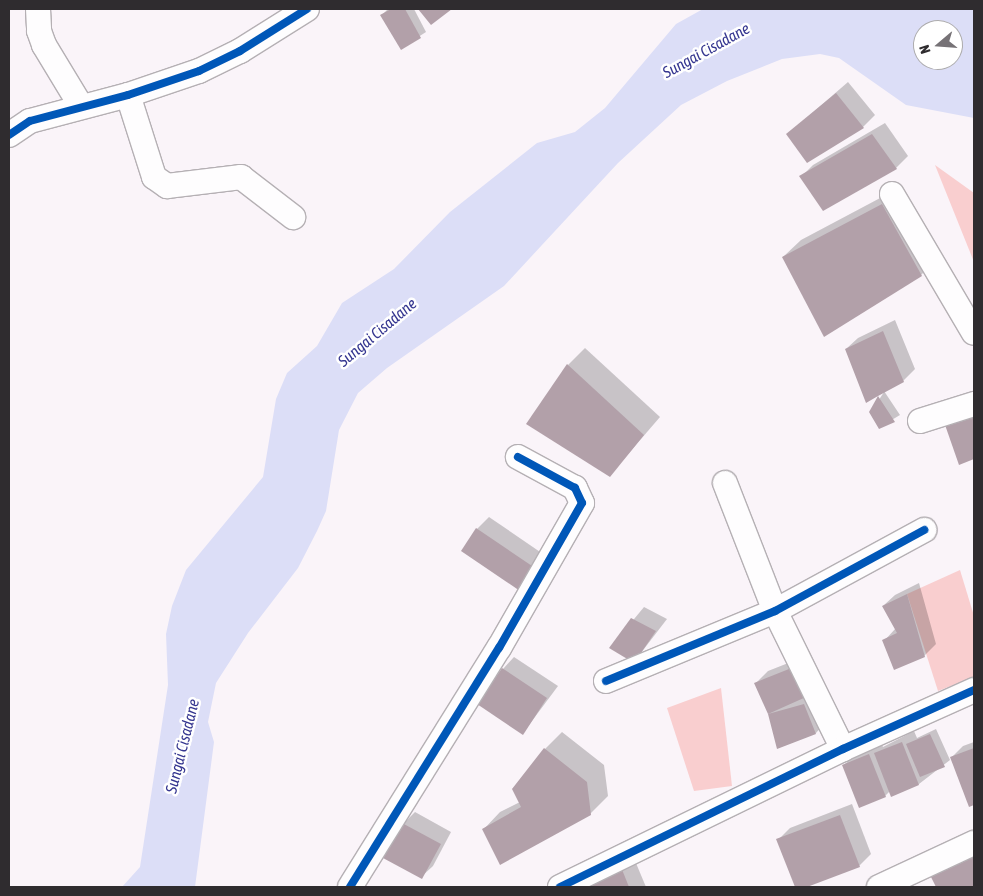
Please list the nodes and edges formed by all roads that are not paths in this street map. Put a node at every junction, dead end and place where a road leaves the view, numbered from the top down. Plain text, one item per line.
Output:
1 (38, 9) edge
2 (307, 9) edge
3 (128, 95) junction
4 (81, 106) junction
5 (9, 135) edge
6 (892, 194) dead end
7 (293, 217) dead end
8 (974, 333) edge
9 (974, 404) edge
10 (920, 421) dead end
11 (518, 456) dead end
12 (725, 484) dead end
13 (924, 530) dead end
14 (775, 611) junction
15 (606, 681) dead end
16 (974, 690) edge
17 (843, 749) junction
18 (974, 843) edge
19 (350, 887) edge
20 (560, 887) edge
21 (879, 887) edge

1 - 4 street
2 - 3 street
3 - 4 street
3 - 7 street
4 - 5 street
6 - 8 street
9 - 10 street
11 - 19 street
12 - 14 street
13 - 14 street
14 - 15 street
14 - 17 street
16 - 17 street
17 - 20 street
18 - 21 street

